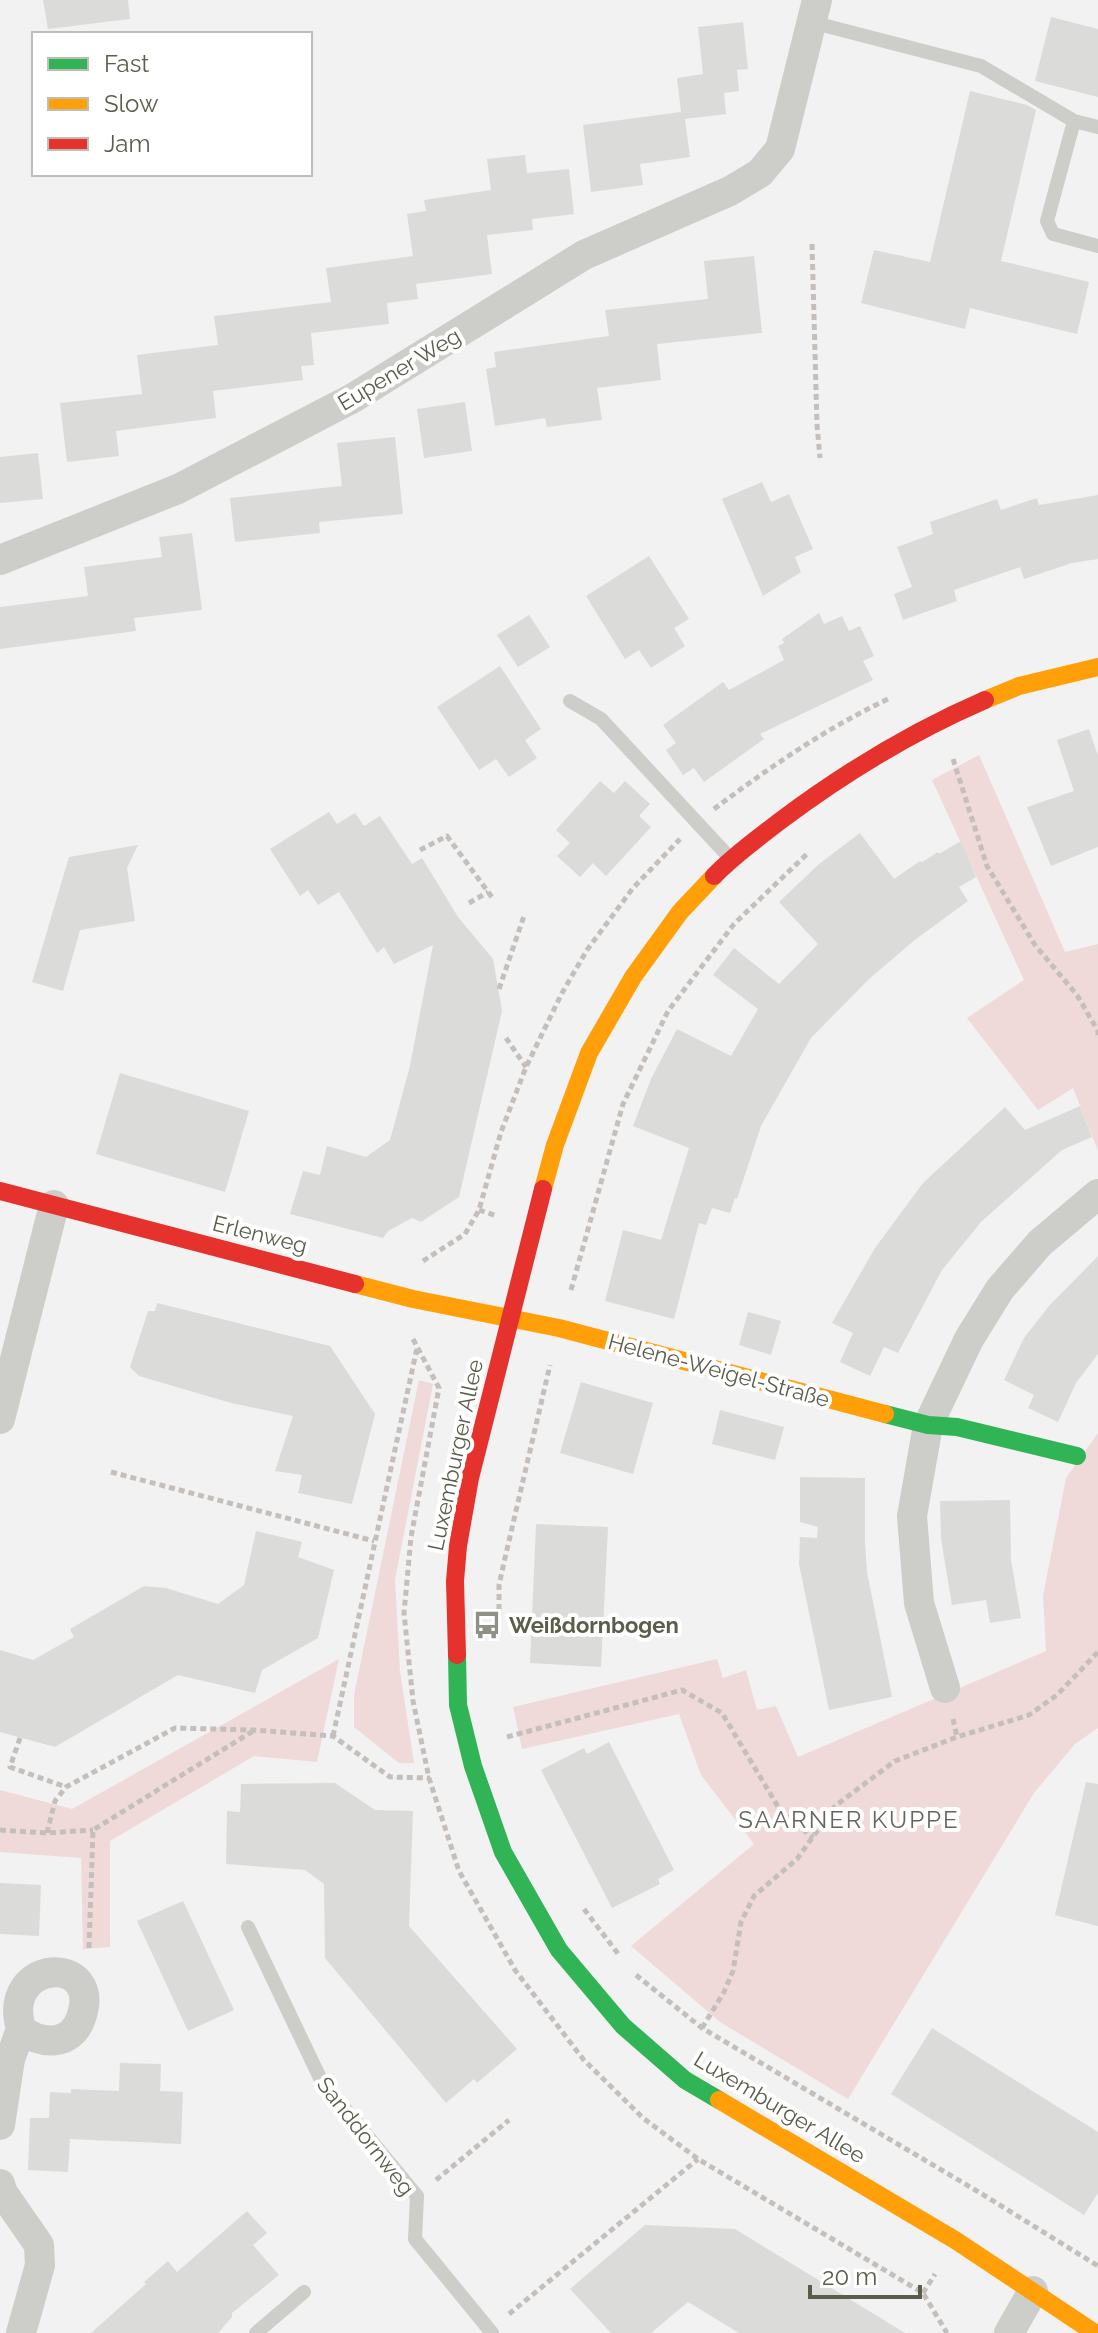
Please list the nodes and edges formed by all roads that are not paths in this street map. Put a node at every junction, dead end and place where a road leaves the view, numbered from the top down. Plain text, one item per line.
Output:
1 (814, 11) edge
2 (1074, 121) junction
3 (1098, 127) edge
4 (1098, 246) edge
5 (0, 560) edge
6 (1098, 667) edge
7 (570, 701) dead end
8 (730, 859) junction
9 (0, 1191) edge
10 (1098, 1194) edge
11 (54, 1205) junction
12 (509, 1318) junction
13 (0, 1419) edge
14 (928, 1425) junction
15 (1077, 1456) dead end
16 (945, 1688) dead end
17 (248, 1927) dead end
18 (21, 2029) junction
19 (0, 2125) edge
20 (0, 2184) edge
21 (1033, 2291) junction
22 (304, 2292) dead end
23 (491, 2331) edge
24 (21, 2333) edge
25 (256, 2333) edge
26 (1009, 2333) edge
27 (1095, 2333) edge

1 - 2 lane
1 - 5 street, Eupener Weg
2 - 3 lane
2 - 4 lane
6 - 8 street, Luxemburger Allee
7 - 8 lane
8 - 12 street, Luxemburger Allee
9 - 11 street, Erlenweg
10 - 14 street
11 - 12 street, Erlenweg
11 - 13 street
12 - 14 street, Helene-Weigel-Straße
12 - 21 street, Luxemburger Allee
14 - 15 street, Helene-Weigel-Straße
14 - 16 street
17 - 23 lane, Sanddornweg
18 - 18 street
18 - 19 street
20 - 24 street
21 - 26 street
21 - 27 street, Luxemburger Allee
22 - 25 lane

